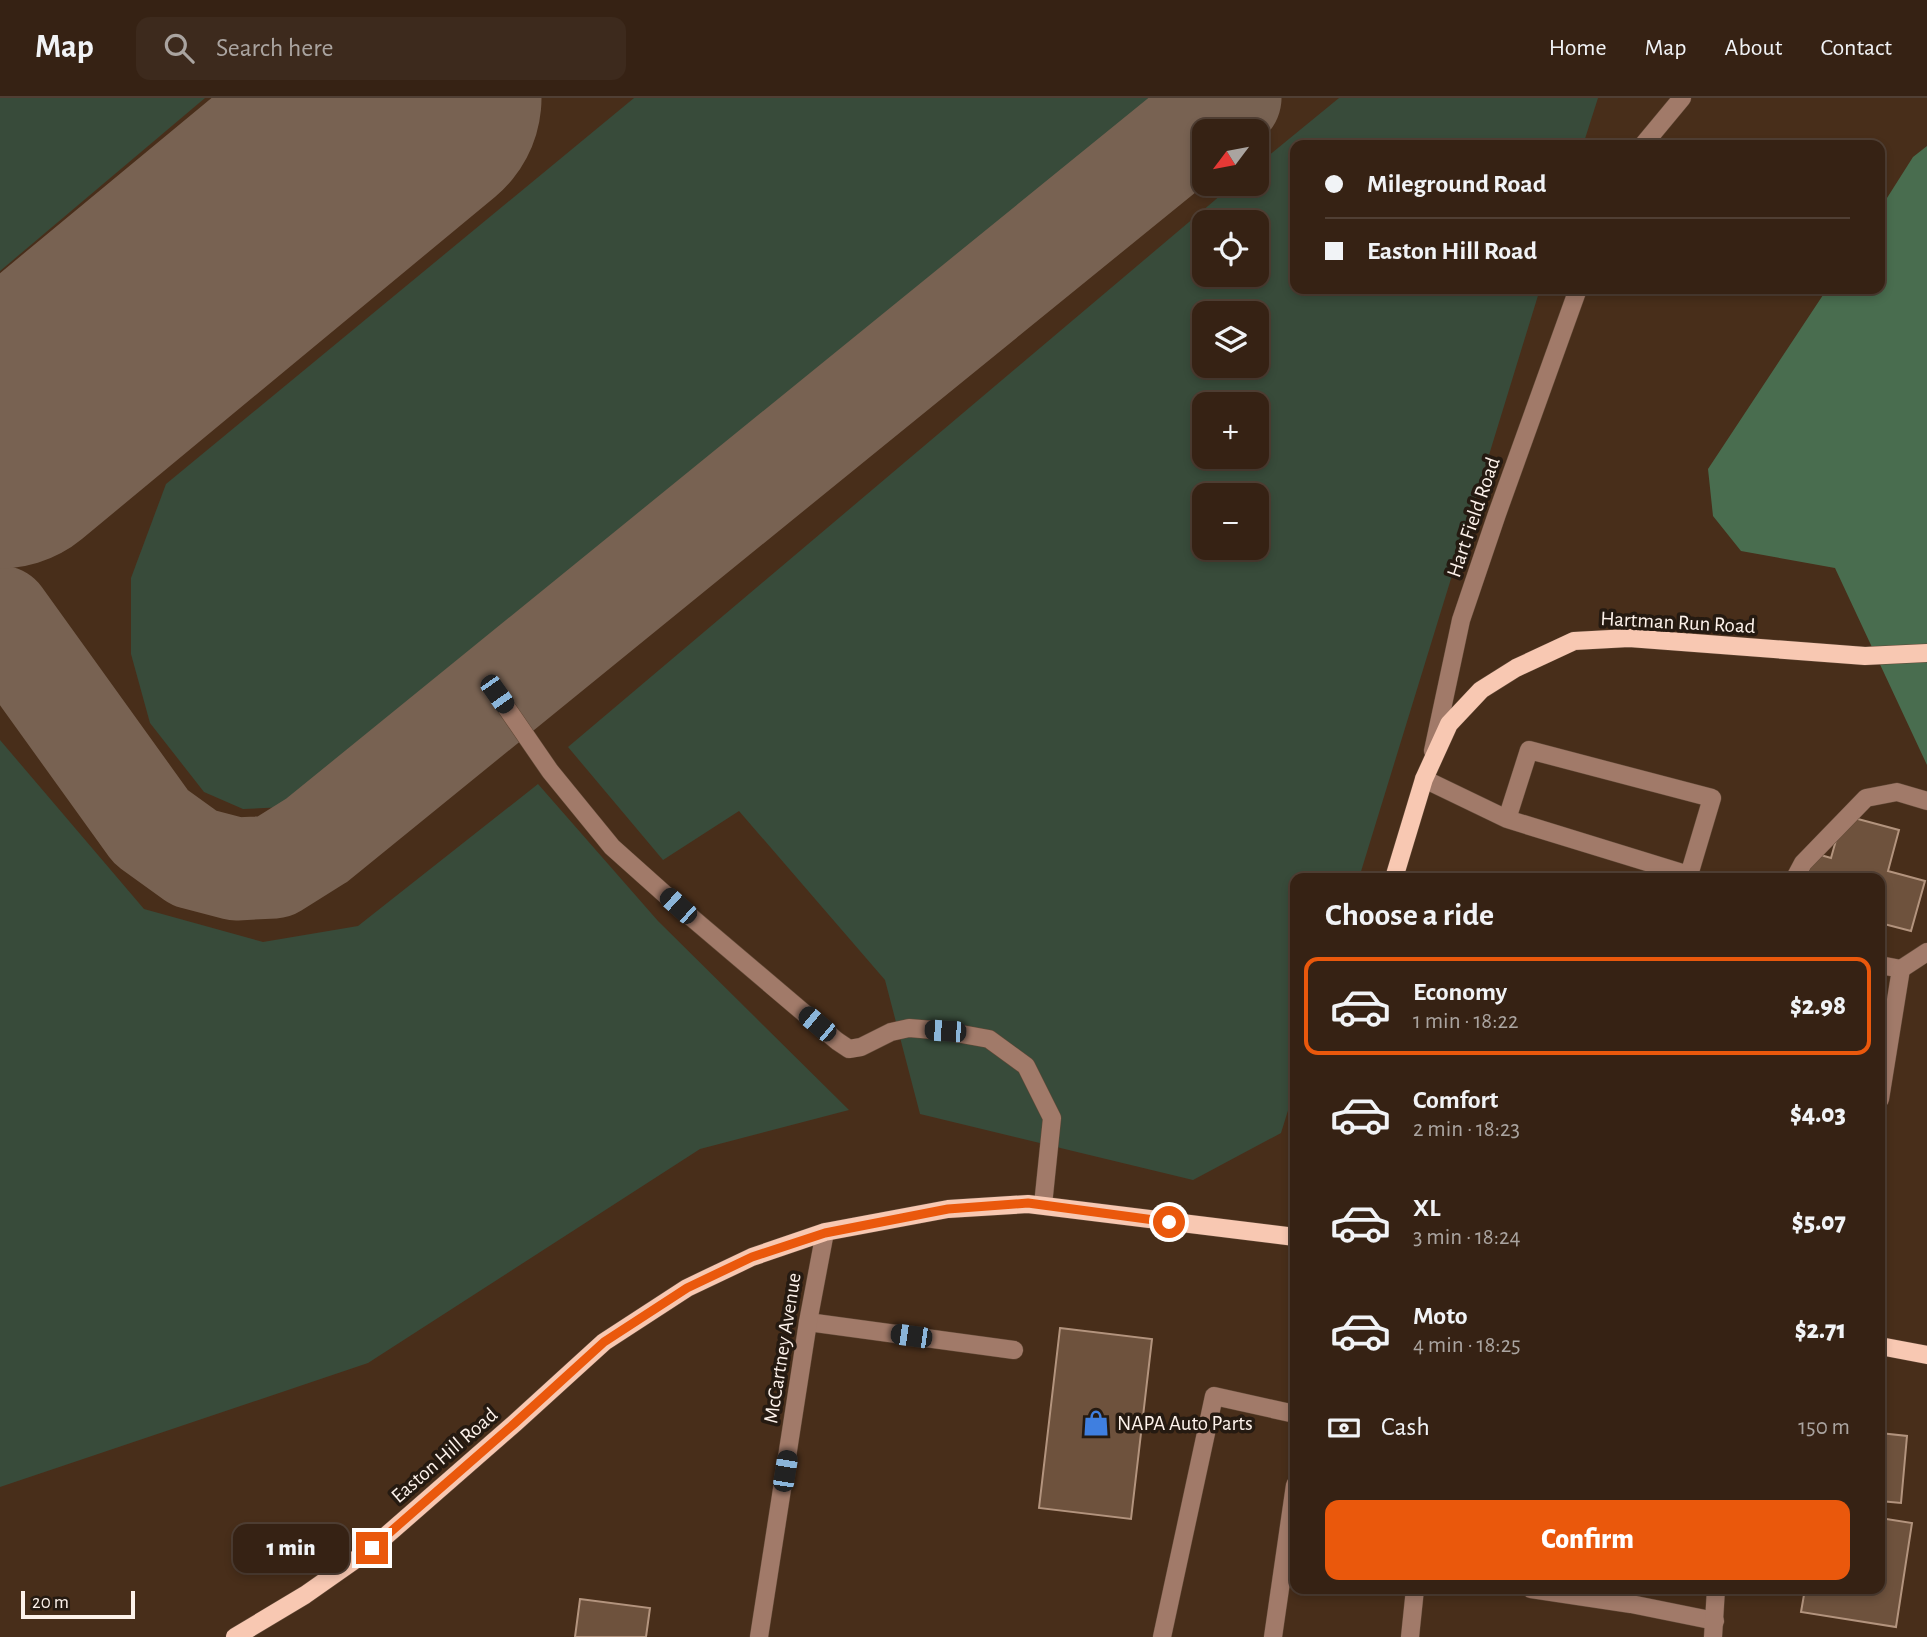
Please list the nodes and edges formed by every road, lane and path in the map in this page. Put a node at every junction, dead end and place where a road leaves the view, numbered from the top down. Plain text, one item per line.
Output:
1 (1682, 98) edge
2 (1647, 140) edge
3 (1576, 294) edge
4 (1927, 653) edge
5 (497, 694) dead end
6 (1427, 772) junction
7 (1927, 801) edge
8 (1507, 819) junction
9 (1396, 873) edge
10 (1679, 873) edge
11 (1690, 873) edge
12 (1798, 873) edge
13 (1927, 952) edge
14 (1885, 966) edge
15 (1901, 969) junction
16 (1885, 1068) edge
17 (1042, 1205) junction
18 (825, 1233) junction
19 (1290, 1236) edge
20 (808, 1322) junction
21 (1885, 1347) edge
22 (1014, 1350) dead end
23 (1927, 1355) edge
24 (1290, 1412) edge
25 (1290, 1553) edge
26 (1415, 1594) edge
27 (1592, 1594) edge
28 (1716, 1594) edge
29 (1632, 1597) edge
30 (1714, 1629) edge
31 (235, 1637) edge
32 (759, 1637) edge
33 (1162, 1637) edge
34 (1273, 1637) edge
35 (1410, 1637) edge

1 - 2 street
3 - 6 street, Hart Field Road
4 - 6 main road, Hartman Run Road
5 - 17 street
6 - 8 street
6 - 9 main road, Hartman Run Road
7 - 12 street
8 - 10 street
8 - 11 street
13 - 15 street
14 - 15 street
15 - 16 street
17 - 18 main road, Easton Hill Road
17 - 19 main road, Easton Hill Road
18 - 20 street, McCartney Avenue
18 - 31 main road, Easton Hill Road
20 - 22 street
20 - 32 street, McCartney Avenue
21 - 23 main road
24 - 33 street
25 - 34 street
26 - 35 street
27 - 29 street
28 - 30 street
29 - 30 street

